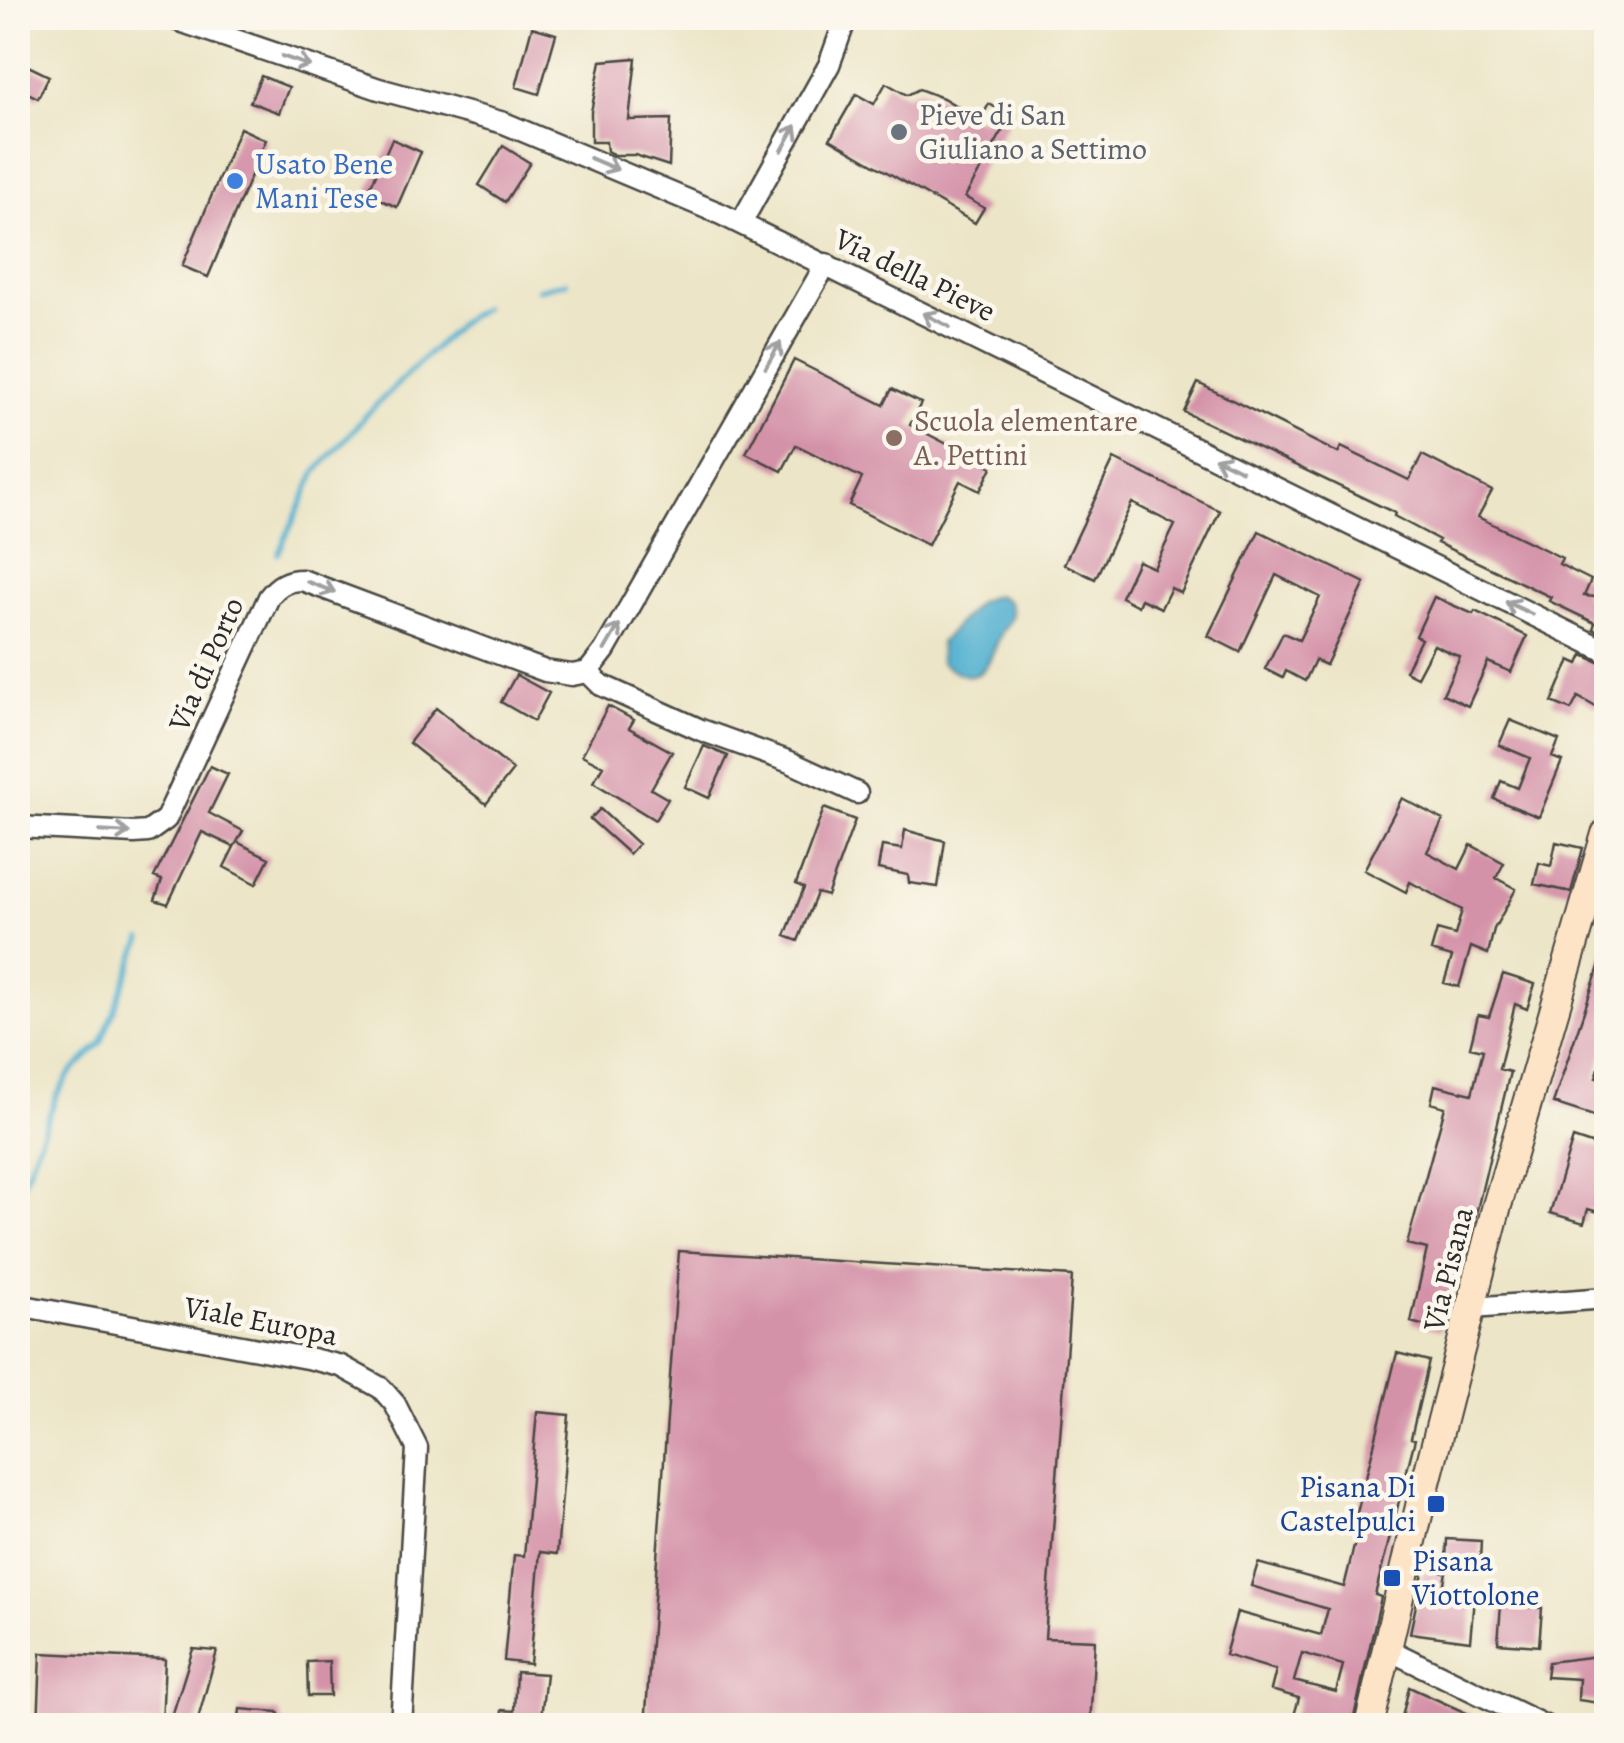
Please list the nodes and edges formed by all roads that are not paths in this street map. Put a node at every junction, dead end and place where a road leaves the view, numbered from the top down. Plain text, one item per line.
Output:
1 (171, 18) edge
2 (846, 18) edge
3 (742, 223) junction
4 (826, 264) junction
5 (1606, 651) edge
6 (588, 672) junction
7 (857, 793) dead end
8 (18, 827) edge
9 (1606, 834) edge
10 (1606, 1298) edge
11 (18, 1305) edge
12 (1472, 1308) junction
13 (1386, 1649) junction
14 (401, 1726) edge
15 (1369, 1726) edge
16 (1544, 1726) edge

1 -> 3 street, Via della Pieve
3 -> 2 street
3 - 4 street, Via della Pieve
5 -> 4 street, Via della Pieve
6 -> 4 street
6 - 7 street, Via di Porto
8 -> 6 street, Via di Porto
9 - 12 main road, Via Pisana
10 - 12 street
11 - 14 street, Viale Europa
12 - 13 main road, Via Pisana
13 - 15 main road, Via Pisana
13 - 16 street

